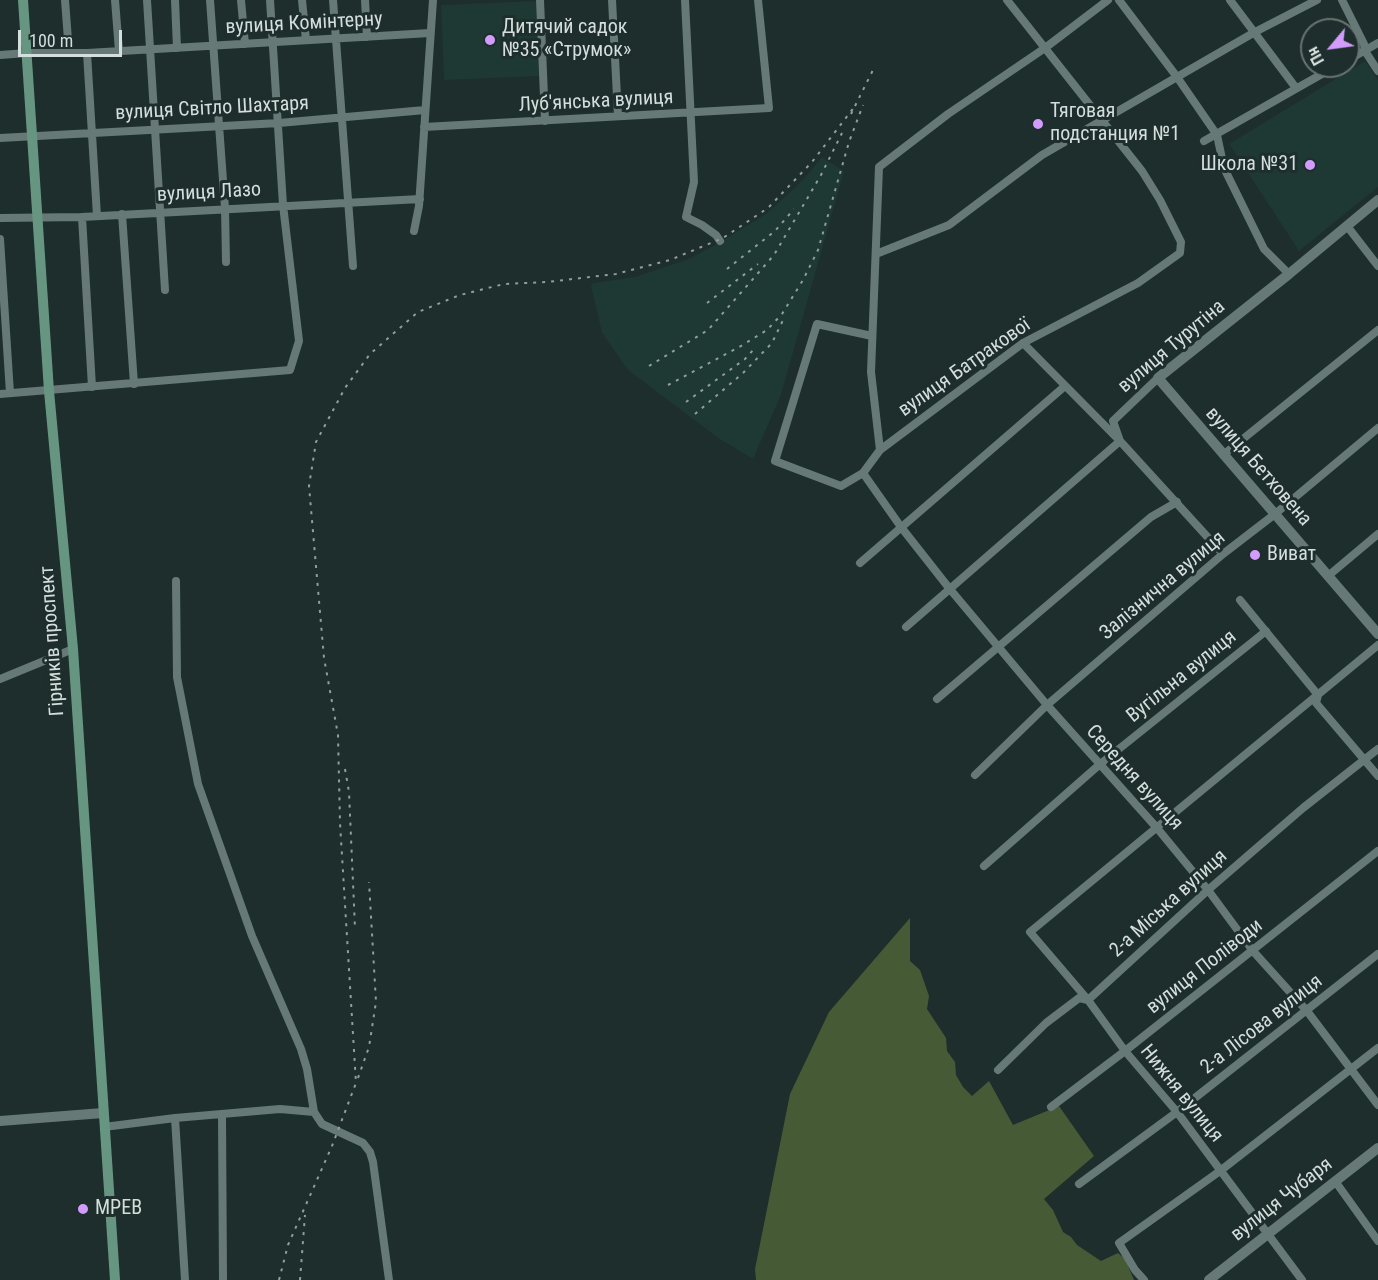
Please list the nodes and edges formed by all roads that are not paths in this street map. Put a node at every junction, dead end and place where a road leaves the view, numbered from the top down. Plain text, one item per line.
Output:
1 (23, 0) edge
2 (65, 0) edge
3 (115, 0) edge
4 (147, 0) edge
5 (175, 0) edge
6 (210, 0) edge
7 (241, 0) edge
8 (270, 0) edge
9 (302, 0) edge
10 (333, 0) edge
11 (364, 0) edge
12 (433, 0) edge
13 (540, 0) edge
14 (612, 0) edge
15 (686, 0) edge
16 (758, 0) edge
17 (1007, 0) edge
18 (1108, 0) edge
19 (1119, 0) edge
20 (1230, 0) edge
21 (1317, 0) edge
22 (1342, 0) edge
23 (1255, 32) junction
24 (430, 33) junction
25 (367, 37) junction
26 (337, 39) junction
27 (306, 40) junction
28 (274, 42) junction
29 (1378, 43) edge
30 (244, 44) junction
31 (213, 46) junction
32 (177, 48) junction
33 (1045, 48) junction
34 (151, 49) junction
35 (119, 51) junction
36 (1365, 51) junction
37 (27, 53) junction
38 (69, 53) junction
39 (87, 53) junction
40 (1360, 54) edge
41 (0, 55) edge
42 (1378, 71) edge
43 (1177, 77) junction
44 (1314, 78) edge
45 (1296, 88) junction
46 (425, 110) junction
47 (691, 113) junction
48 (618, 116) junction
49 (342, 118) junction
50 (1100, 120) junction
51 (545, 122) junction
52 (279, 123) junction
53 (219, 126) junction
54 (424, 127) junction
55 (155, 129) junction
56 (92, 132) junction
57 (1217, 135) junction
58 (31, 137) junction
59 (0, 138) edge
60 (1204, 141) dead end
61 (420, 199) junction
62 (1378, 200) edge
63 (348, 202) junction
64 (283, 205) junction
65 (225, 208) junction
66 (159, 212) junction
67 (122, 214) junction
68 (38, 216) junction
69 (97, 216) junction
70 (81, 217) junction
71 (0, 218) edge
72 (1347, 226) junction
73 (414, 231) dead end
74 (0, 239) edge
75 (720, 241) dead end
76 (876, 254) junction
77 (226, 262) dead end
78 (353, 266) dead end
79 (1378, 266) edge
80 (1289, 274) junction
81 (165, 290) dead end
82 (1378, 330) edge
83 (872, 336) junction
84 (1023, 343) junction
85 (1158, 378) junction
86 (134, 384) junction
87 (1065, 386) junction
88 (92, 387) junction
89 (49, 391) junction
90 (10, 393) junction
91 (0, 394) edge
92 (1378, 428) edge
93 (1120, 441) junction
94 (880, 450) junction
95 (1223, 455) junction
96 (863, 473) junction
97 (1177, 502) junction
98 (1275, 514) junction
99 (901, 527) junction
100 (1378, 534) edge
101 (1223, 554) junction
102 (860, 563) dead end
103 (1328, 576) junction
104 (176, 580) dead end
105 (949, 588) junction
106 (1240, 600) dead end
107 (906, 627) dead end
108 (1266, 631) junction
109 (1378, 634) edge
110 (1378, 645) edge
111 (998, 648) junction
112 (73, 650) junction
113 (0, 680) edge
114 (1318, 695) junction
115 (937, 699) dead end
116 (1047, 705) junction
117 (1378, 749) edge
118 (1365, 760) junction
119 (1100, 765) junction
120 (975, 776) dead end
121 (1378, 776) edge
122 (1157, 828) junction
123 (1378, 851) edge
124 (984, 866) dead end
125 (1208, 890) junction
126 (1253, 951) junction
127 (1378, 954) edge
128 (1088, 1000) junction
129 (1307, 1011) junction
130 (1378, 1048) edge
131 (1125, 1051) junction
132 (1351, 1069) junction
133 (998, 1070) dead end
134 (1378, 1106) edge
135 (1051, 1107) dead end
136 (314, 1112) junction
137 (1177, 1112) junction
138 (104, 1113) junction
139 (222, 1115) junction
140 (175, 1118) junction
141 (0, 1121) edge
142 (104, 1127) junction
143 (1378, 1148) edge
144 (1220, 1171) junction
145 (1335, 1181) junction
146 (1079, 1185) dead end
147 (1267, 1234) junction
148 (1378, 1241) edge
149 (115, 1280) edge
150 (185, 1280) edge
151 (223, 1280) edge
152 (389, 1280) edge
153 (1144, 1280) edge
154 (1209, 1280) edge
155 (1302, 1280) edge

1 - 37 main road, Гірників проспект
2 - 38 street
3 - 35 street
4 - 34 street
5 - 32 street
6 - 31 street
7 - 30 street
8 - 28 street
9 - 27 street
10 - 26 street
11 - 25 street
12 - 24 street
13 - 51 street
14 - 48 street
15 - 47 street
16 - 47 street, Луб'янська вулиця
17 - 33 street
18 - 33 street
19 - 43 street
20 - 23 street
21 - 23 street
22 - 36 street
23 - 43 street
23 - 45 street
24 - 25 street, вулиця Комінтерну
24 - 46 street
25 - 26 street, вулиця Комінтерну
26 - 27 street, вулиця Комінтерну
26 - 49 street
27 - 28 street, вулиця Комінтерну
28 - 30 street, вулиця Комінтерну
28 - 52 street
29 - 36 street
30 - 31 street, вулиця Комінтерну
31 - 32 street, вулиця Комінтерну
31 - 53 street
32 - 34 street, вулиця Комінтерну
33 - 50 street
33 - 76 street
34 - 35 street, вулиця Комінтерну
34 - 55 street
35 - 39 street, вулиця Комінтерну
36 - 40 street
36 - 42 street
37 - 38 street, вулиця Комінтерну
37 - 41 street, вулиця Комінтерну
37 - 58 main road, Гірників проспект
38 - 39 street, вулиця Комінтерну
39 - 56 street
43 - 50 street
43 - 57 street
44 - 45 street
45 - 57 street
46 - 49 street, вулиця Світло Шахтаря
46 - 54 street
47 - 48 street, Луб'янська вулиця
47 - 75 street
48 - 51 street, Луб'янська вулиця
49 - 52 street, вулиця Світло Шахтаря
49 - 63 street
50 - 76 street
50 - 84 street, вулиця Батракової
51 - 54 street, Луб'янська вулиця
52 - 53 street, вулиця Світло Шахтаря
52 - 64 street
53 - 55 street, вулиця Світло Шахтаря
53 - 65 street
54 - 61 street
55 - 56 street, вулиця Світло Шахтаря
55 - 66 street
56 - 58 street, вулиця Світло Шахтаря
56 - 69 street
57 - 60 street
57 - 80 street
58 - 59 street, вулиця Світло Шахтаря
58 - 68 main road, Гірників проспект
61 - 63 street, вулиця Лазо
61 - 73 street
62 - 72 street, вулиця Турутіна
63 - 64 street, вулиця Лазо
63 - 78 street
64 - 65 street, вулиця Лазо
64 - 86 street
65 - 66 street, вулиця Лазо
65 - 77 street
66 - 67 street, вулиця Лазо
66 - 81 street
67 - 69 street, вулиця Лазо
67 - 86 street
68 - 70 street, вулиця Лазо
68 - 71 street, вулиця Лазо
68 - 89 main road, Гірників проспект
69 - 70 street, вулиця Лазо
70 - 88 street
72 - 79 street
72 - 80 street, вулиця Турутіна
74 - 90 street
76 - 83 street
80 - 85 street, вулиця Турутіна
82 - 95 street
83 - 94 street
83 - 96 street
84 - 87 street
84 - 94 street, вулиця Батракової
85 - 93 street, вулиця Турутіна
85 - 95 street, вулиця Бетховена
86 - 88 street
87 - 93 street
87 - 99 street
88 - 89 street
89 - 90 street
89 - 112 main road, Гірників проспект
90 - 91 street
92 - 98 street, Залізнична вулиця
93 - 97 street
93 - 105 street
94 - 96 street, вулиця Батракової
95 - 98 street, вулиця Бетховена
96 - 99 street, Середня вулиця
97 - 101 street
97 - 111 street
98 - 101 street, Залізнична вулиця
98 - 103 street, вулиця Бетховена
99 - 102 street
99 - 105 street, Середня вулиця
100 - 103 street
101 - 116 street, Залізнична вулиця
103 - 109 street, вулиця Бетховена
104 - 136 street
105 - 107 street
105 - 111 street, Середня вулиця
106 - 108 street
108 - 114 street
108 - 119 street, Вугільна вулиця
110 - 114 street
111 - 115 street
111 - 116 street, Середня вулиця
112 - 113 street
112 - 138 main road, Гірників проспект
114 - 118 street
114 - 122 street
116 - 119 street, Середня вулиця
116 - 120 street, Залізнична вулиця
117 - 118 street, 2-а Міська вулиця
118 - 121 street
118 - 125 street, 2-а Міська вулиця
119 - 122 street, Середня вулиця
119 - 124 street, Вугільна вулиця
122 - 125 street, Середня вулиця
122 - 128 street, Нижня вулиця
123 - 126 street, вулиця Поліводи
125 - 126 street, Середня вулиця
125 - 128 street, 2-а Міська вулиця
126 - 129 street, Середня вулиця
126 - 131 street, вулиця Поліводи
127 - 129 street, 2-а Лісова вулиця
128 - 131 street, Нижня вулиця
128 - 133 street, 2-а Міська вулиця
129 - 132 street, Середня вулиця
129 - 137 street, 2-а Лісова вулиця
130 - 132 street
131 - 135 street, вулиця Поліводи
131 - 137 street, Нижня вулиця
132 - 134 street, Середня вулиця
132 - 144 street
136 - 139 street
136 - 152 street
137 - 144 street, Нижня вулиця
137 - 146 street, 2-а Лісова вулиця
138 - 141 street
138 - 142 main road, Гірників проспект
139 - 140 street
139 - 151 street
140 - 142 street
140 - 150 street
142 - 149 main road, Гірників проспект
143 - 145 street, вулиця Чубаря
144 - 147 street, Нижня вулиця
144 - 153 street
145 - 147 street, вулиця Чубаря
145 - 148 street
147 - 154 street, вулиця Чубаря
147 - 155 street, Нижня вулиця

